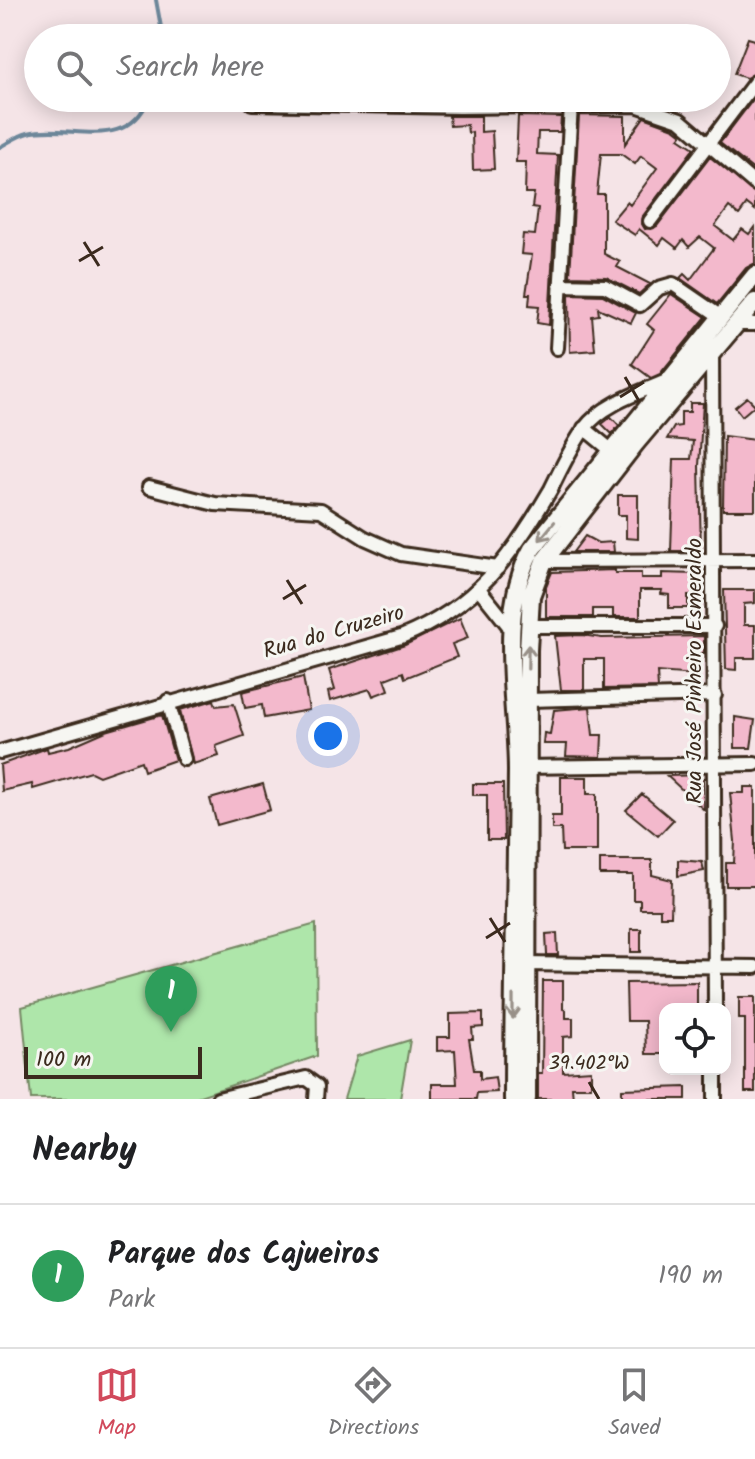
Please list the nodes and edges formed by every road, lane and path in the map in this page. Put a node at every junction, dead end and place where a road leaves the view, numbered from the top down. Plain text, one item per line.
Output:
1 (755, 82) edge
2 (571, 112) edge
3 (665, 112) edge
4 (709, 146) junction
5 (755, 184) edge
6 (650, 221) dead end
7 (755, 275) edge
8 (560, 285) junction
9 (755, 302) edge
10 (721, 317) junction
11 (746, 324) edge
12 (708, 334) junction
13 (557, 348) dead end
14 (713, 352) junction
15 (672, 379) junction
16 (584, 428) junction
17 (612, 451) junction
18 (149, 487) dead end
19 (715, 560) junction
20 (755, 560) edge
21 (544, 561) junction
22 (498, 568) junction
23 (480, 590) junction
24 (530, 626) junction
25 (715, 626) junction
26 (512, 630) junction
27 (715, 695) junction
28 (528, 700) junction
29 (168, 701) junction
30 (0, 752) edge
31 (184, 759) dead end
32 (716, 763) junction
33 (755, 764) edge
34 (522, 767) junction
35 (520, 964) junction
36 (714, 967) junction
37 (755, 967) edge
38 (715, 1003) edge
39 (715, 1075) edge
40 (218, 1099) edge
41 (316, 1099) edge
42 (513, 1099) edge
43 (527, 1099) edge
44 (715, 1099) edge

1 - 4 street
2 - 8 street
3 - 4 street
4 - 5 street
4 - 6 street
7 - 10 main road
8 - 10 street
8 - 13 street
9 - 11 main road
10 - 12 main road
11 - 14 main road
12 - 14 street, Rua José Pinheiro Esmeraldo
12 - 15 main road
14 - 19 street, Rua José Pinheiro Esmeraldo
14 - 21 main road
15 - 16 street, Rua do Cruzeiro
15 - 17 main road
16 - 17 street
16 - 22 street, Rua do Cruzeiro
17 -> 26 main road
18 - 22 street
19 - 20 street
19 - 21 street
19 - 25 street, Rua José Pinheiro Esmeraldo
21 - 24 main road
22 - 23 street, Rua do Cruzeiro
23 - 26 street
23 - 29 street, Rua do Cruzeiro
24 - 25 street
28 -> 24 main road
25 - 27 street, Rua José Pinheiro Esmeraldo
26 - 34 main road
27 - 28 street
27 - 32 street, Rua José Pinheiro Esmeraldo
28 - 34 main road
29 - 30 street, Rua do Cruzeiro
29 - 31 street
32 - 33 street
32 - 34 street
32 - 36 street, Rua José Pinheiro Esmeraldo
34 - 35 main road
35 - 36 street
35 -> 42 main road
35 - 43 main road
36 - 37 street
36 - 38 street, Rua José Pinheiro Esmeraldo
39 - 44 street
40 - 41 street

